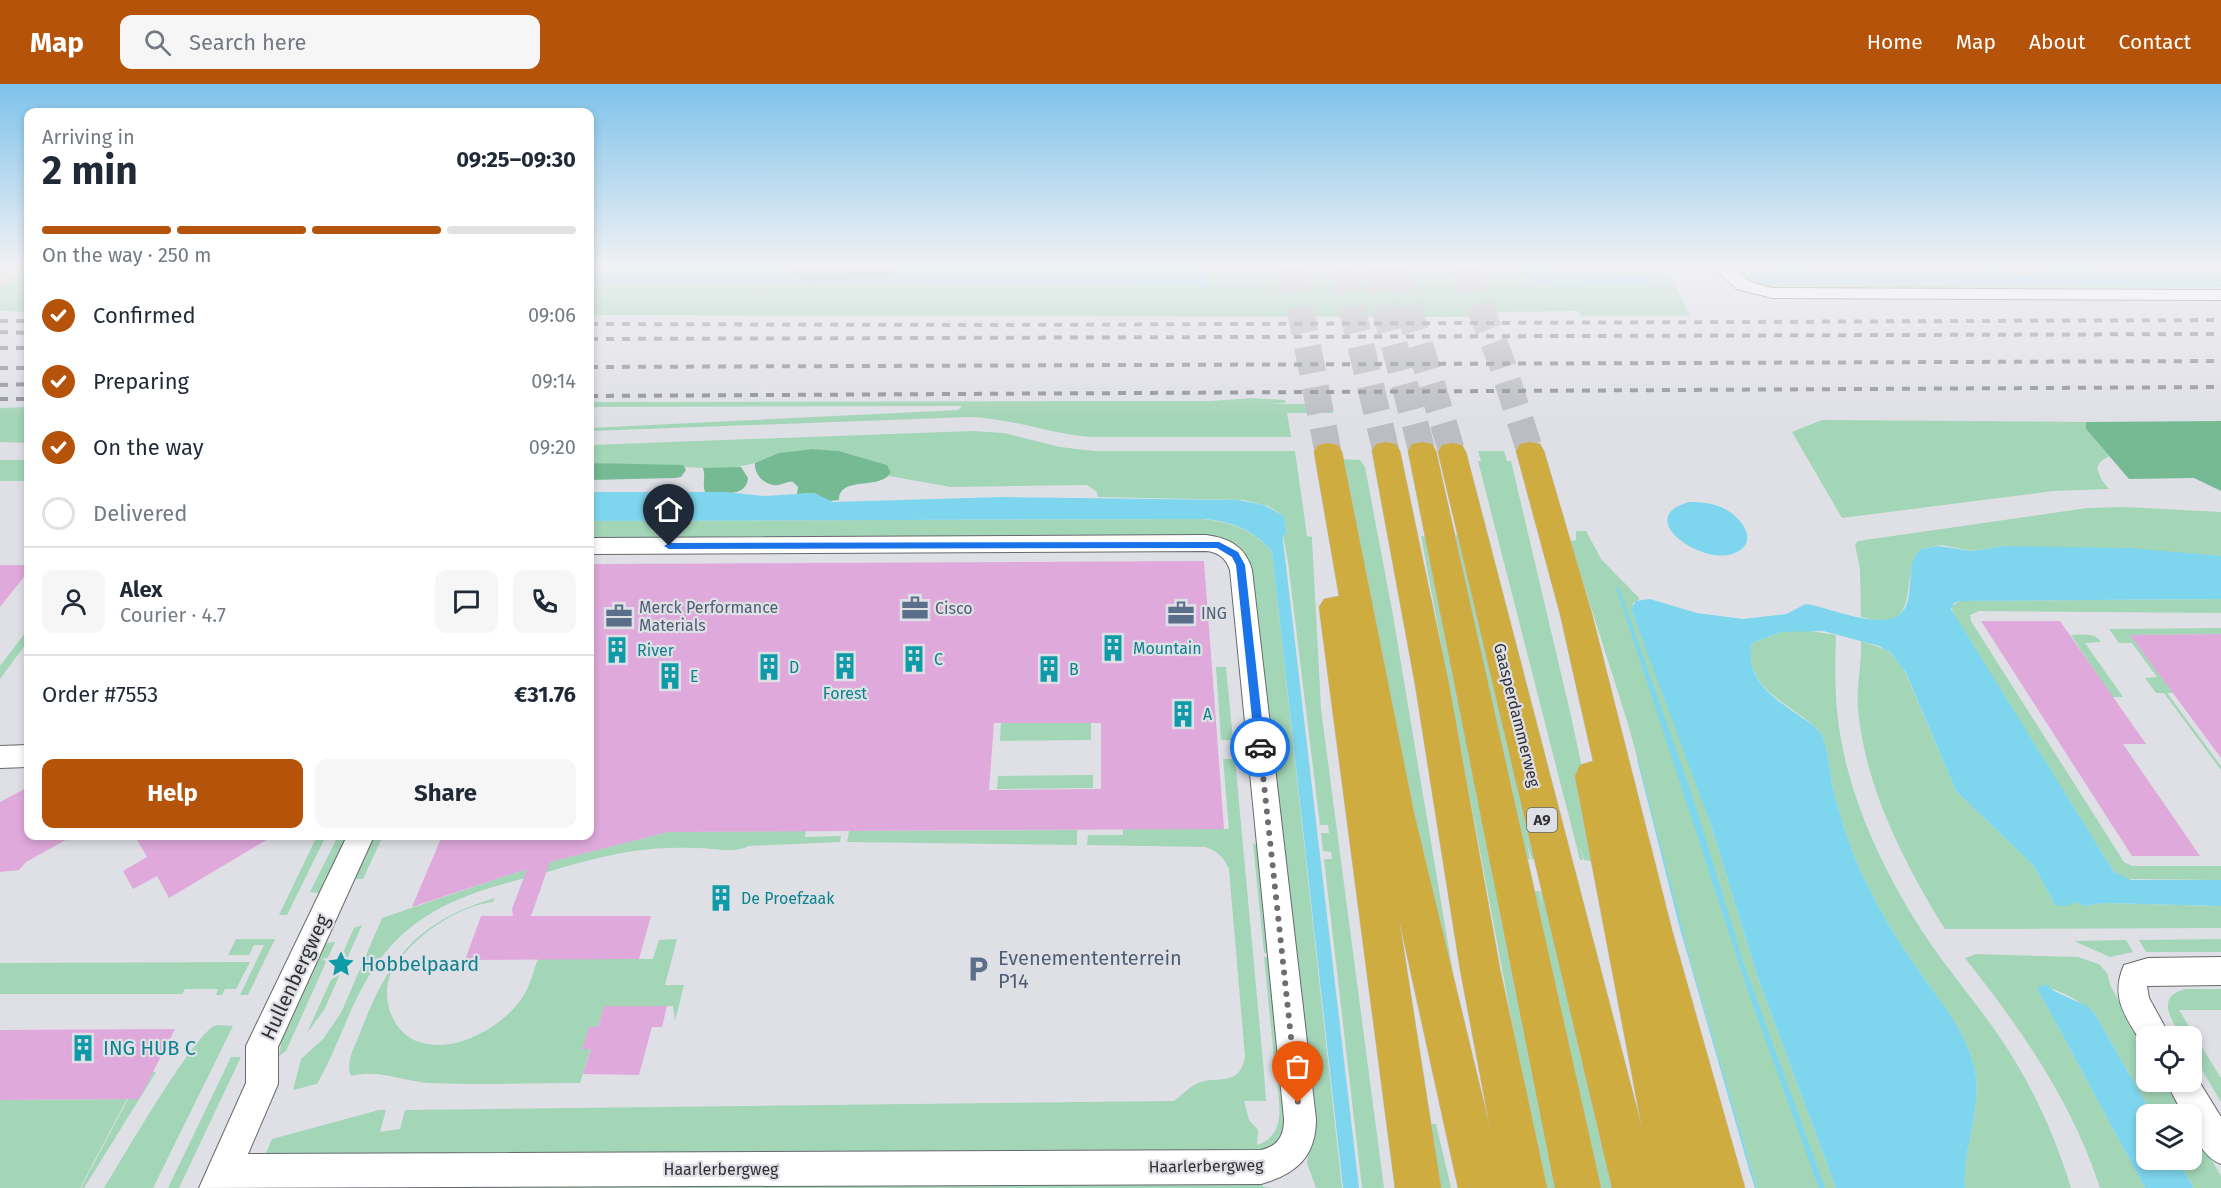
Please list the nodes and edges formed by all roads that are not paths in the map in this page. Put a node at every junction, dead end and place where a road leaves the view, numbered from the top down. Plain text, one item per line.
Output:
1 (1420, 452) junction
2 (594, 546) edge
3 (24, 756) edge
4 (0, 757) edge
5 (358, 840) edge
6 (2221, 971) edge
7 (2149, 1026) edge
8 (2188, 1092) edge
9 (2221, 1148) edge
10 (220, 1180) edge
11 (1418, 1188) edge
12 (1481, 1188) edge
13 (1524, 1188) edge
14 (1578, 1188) edge
15 (1635, 1188) edge
16 (1677, 1188) edge
17 (1722, 1188) edge

1 - 13 highway
1 - 14 highway, A9
1 - 15 highway, Gaasperdammerweg / A9
2 - 10 street, Haarlerbergweg
3 - 4 street
5 - 10 street, Hullenbergweg
6 - 7 street
8 - 9 street
11 - 12 highway
16 - 17 highway

